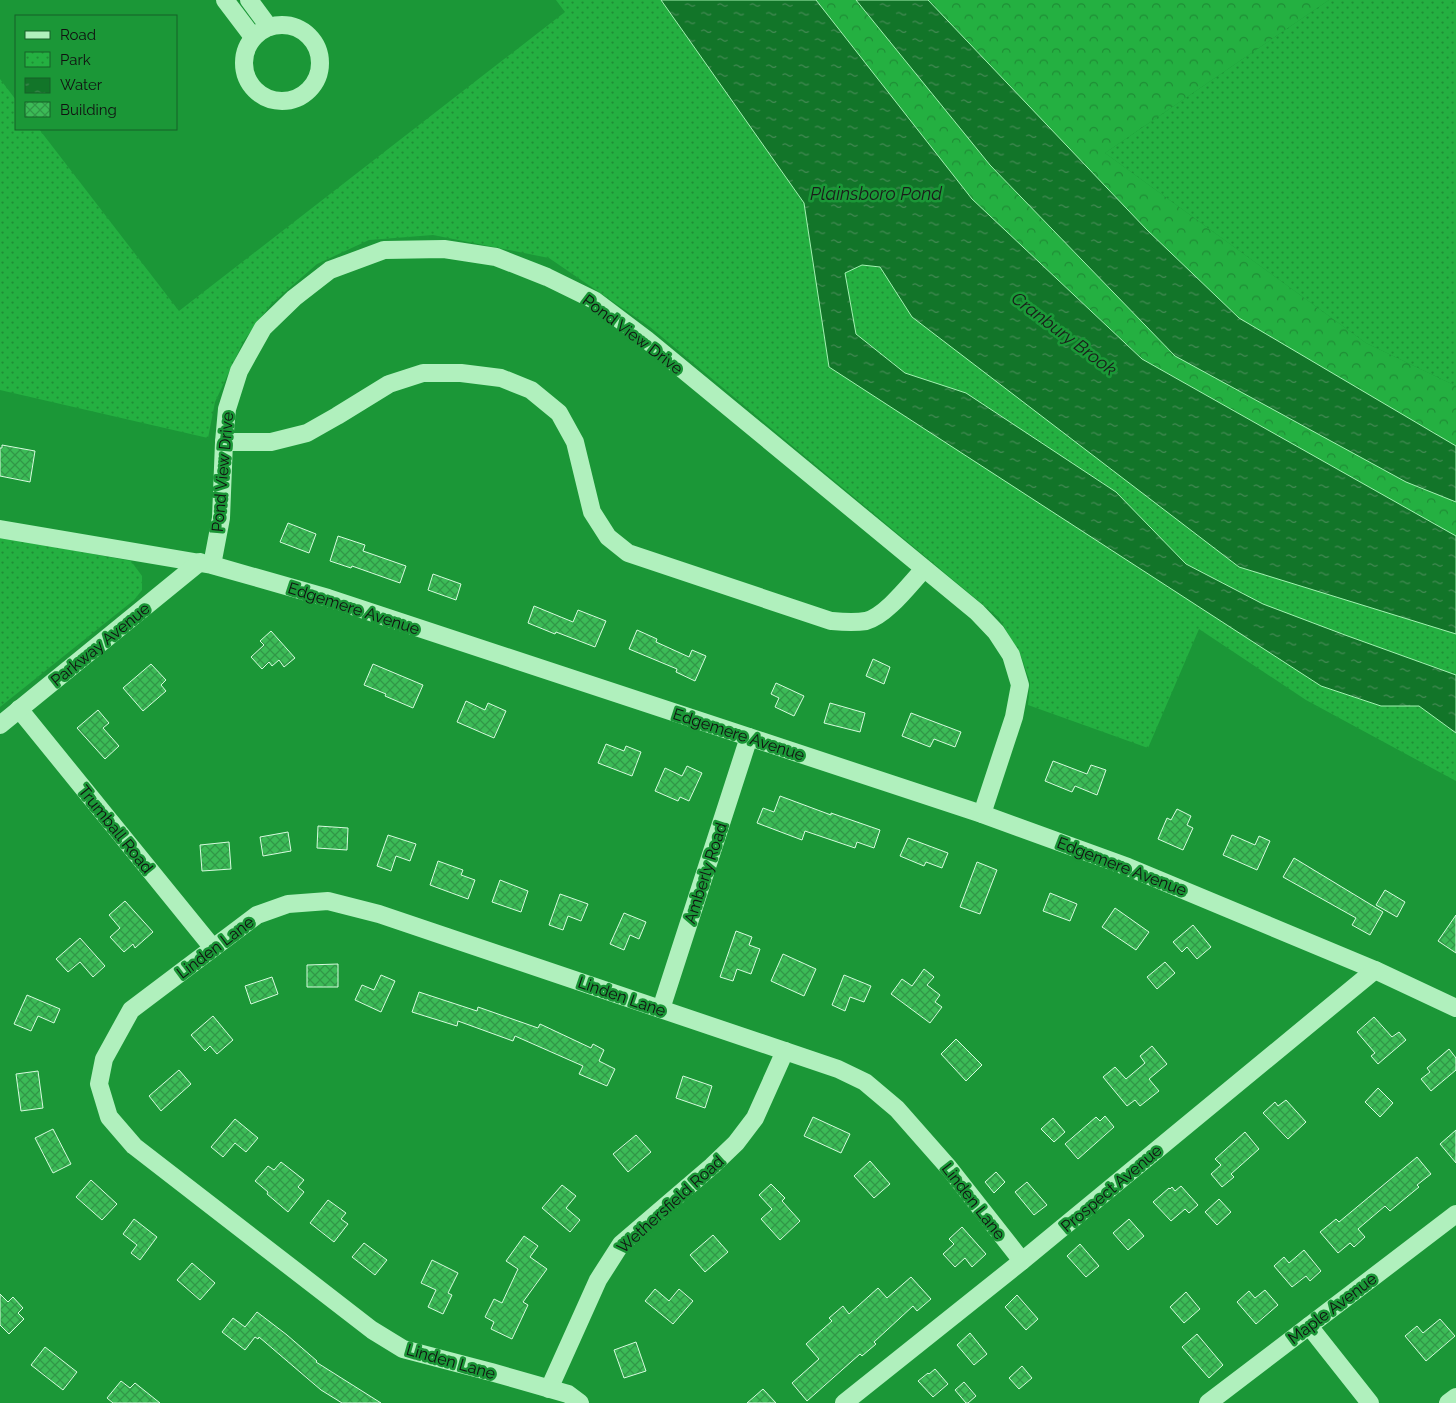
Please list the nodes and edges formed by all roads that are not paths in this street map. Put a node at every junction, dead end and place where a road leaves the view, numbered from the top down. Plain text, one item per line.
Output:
1 (225, 0) edge
2 (249, 0) edge
3 (269, 27) junction
4 (253, 37) junction
5 (224, 442) junction
6 (0, 529) edge
7 (206, 564) junction
8 (924, 569) junction
9 (19, 709) junction
10 (0, 725) edge
11 (749, 737) junction
12 (982, 814) junction
13 (212, 948) junction
14 (1375, 970) junction
15 (1456, 1008) edge
16 (660, 1009) junction
17 (785, 1051) junction
18 (1456, 1214) edge
19 (1022, 1261) junction
20 (1309, 1326) junction
21 (549, 1389) junction
22 (1456, 1397) edge
23 (580, 1403) edge
24 (844, 1403) edge
25 (1208, 1403) edge
26 (1370, 1403) edge
27 (1448, 1403) edge

1 - 4 street
2 - 3 street
3 - 4 street
3 - 4 street
5 - 7 street, Pond View Drive
5 - 8 street
5 - 8 street, Pond View Drive
6 - 7 street, Edgemere Avenue
7 - 9 street, Parkway Avenue
7 - 11 street, Edgemere Avenue
8 - 12 street, Pond View Drive
9 - 10 street, Parkway Avenue
9 - 13 street, Trumball Road
11 - 12 street, Edgemere Avenue
11 - 16 street, Amberly Road
12 - 14 street, Edgemere Avenue
13 - 16 street, Linden Lane
13 - 21 street, Linden Lane
14 - 15 street, Edgemere Avenue
14 - 19 street, Prospect Avenue
16 - 17 street, Linden Lane
17 - 19 street, Linden Lane
17 - 21 street, Wethersfield Road
18 - 20 street, Maple Avenue
19 - 24 street, Prospect Avenue
20 - 25 street, Maple Avenue
20 - 26 street
21 - 23 street, Linden Lane
22 - 27 street

